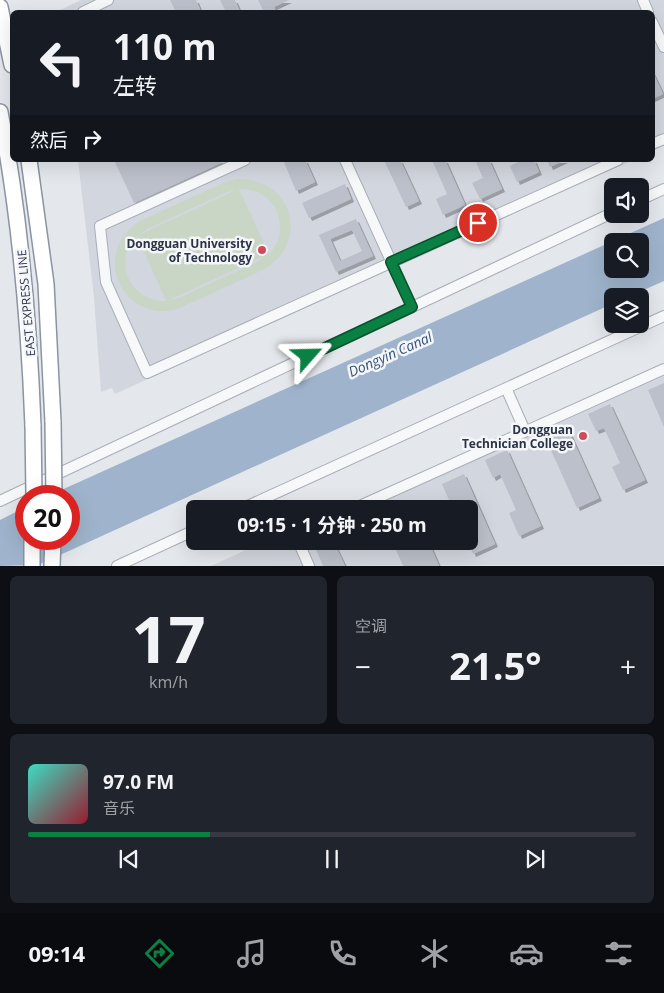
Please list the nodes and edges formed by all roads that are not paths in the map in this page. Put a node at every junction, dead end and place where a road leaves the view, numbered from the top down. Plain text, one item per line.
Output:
1 (108, 0) edge
2 (0, 7) edge
3 (86, 10) edge
4 (658, 27) edge
5 (664, 48) edge
6 (10, 55) edge
7 (0, 112) edge
8 (30, 162) edge
9 (240, 162) edge
10 (346, 162) edge
11 (614, 162) edge
12 (664, 189) edge
13 (649, 196) edge
14 (604, 217) edge
15 (391, 262) junction
16 (412, 307) junction
17 (664, 316) edge
18 (664, 369) edge
19 (506, 388) junction
20 (525, 431) junction
21 (34, 485) edge
22 (54, 485) edge
23 (261, 500) edge
24 (373, 500) edge
25 (0, 501) edge
26 (186, 534) edge
27 (32, 550) edge
28 (53, 550) edge
29 (302, 550) edge
30 (32, 566) edge
31 (52, 566) edge
32 (117, 566) edge
33 (309, 566) edge

1 - 3 lane
2 - 6 highway
4 - 5 lane
7 - 21 highway, EAST EXPRESS LINE, bridge
8 - 22 highway, EAST EXPRESS LINE, bridge
9 - 15 lane
10 - 15 lane
11 - 15 lane
12 - 13 lane
14 - 16 lane
15 - 16 lane
16 - 25 lane
17 - 19 lane
18 - 20 lane
19 - 20 lane
19 - 23 lane
20 - 24 lane
26 - 32 lane
27 - 30 highway
28 - 31 highway
29 - 33 lane

